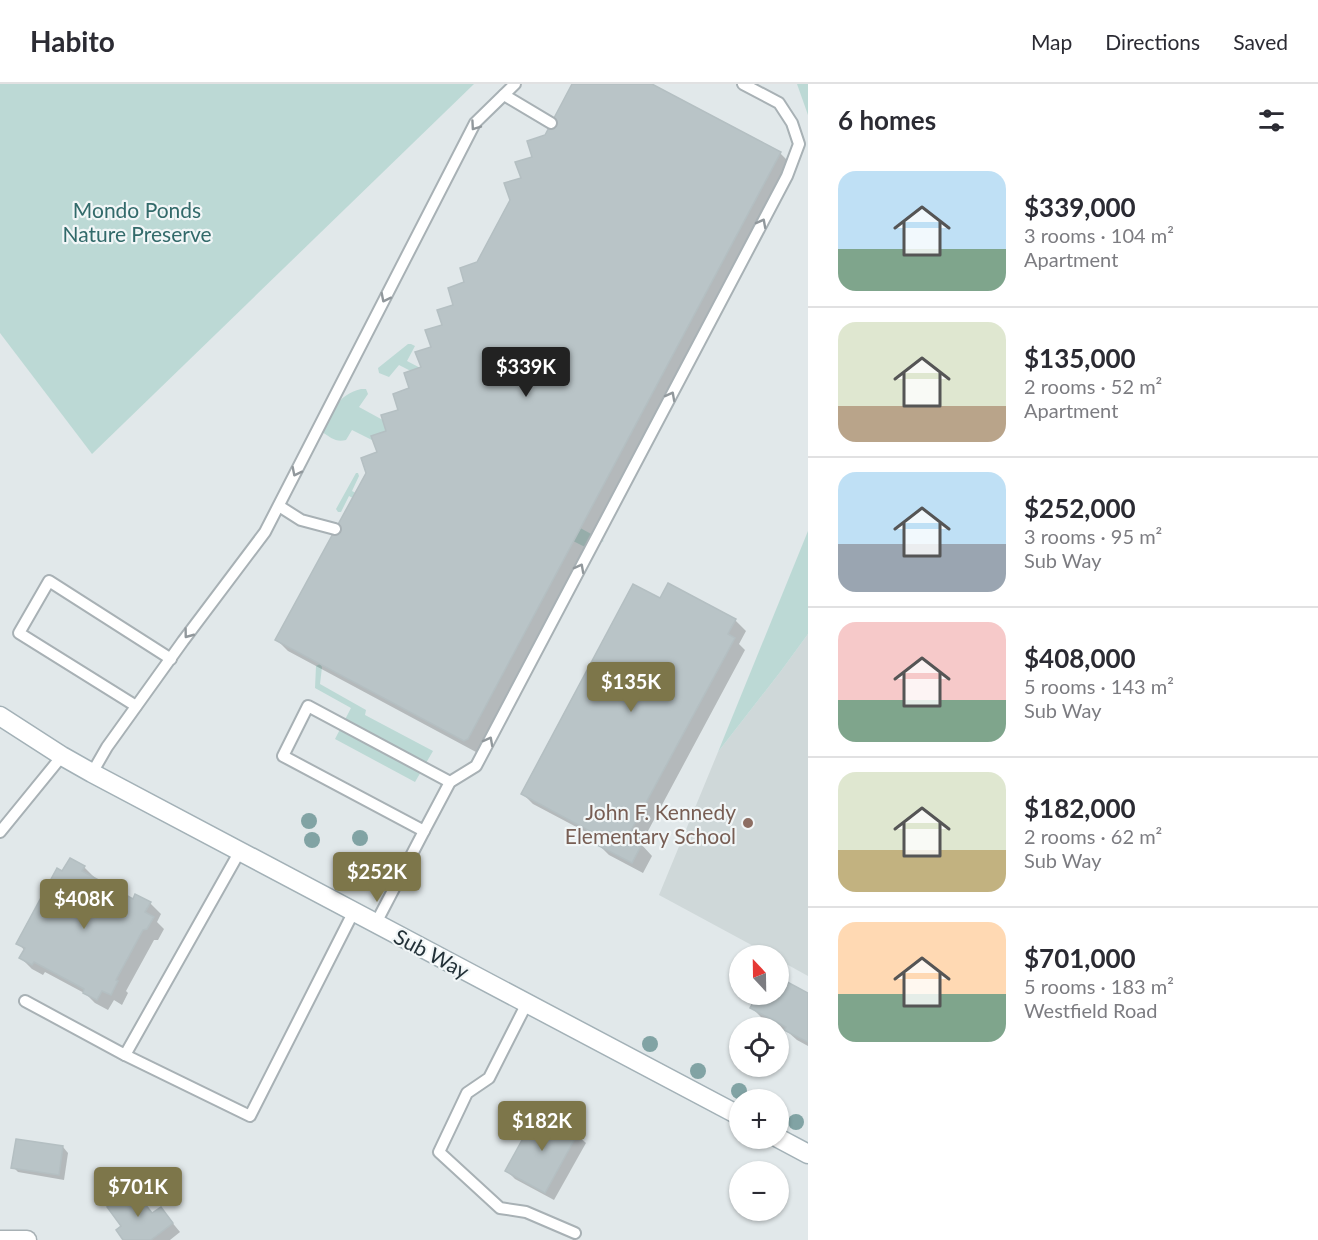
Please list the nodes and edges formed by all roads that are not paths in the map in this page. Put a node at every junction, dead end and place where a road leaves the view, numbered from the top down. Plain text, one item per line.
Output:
1 (515, 84) edge
2 (743, 84) edge
3 (504, 95) junction
4 (551, 123) dead end
5 (279, 506) junction
6 (335, 529) dead end
7 (171, 659) junction
8 (136, 706) junction
9 (0, 716) edge
10 (62, 756) junction
11 (92, 773) junction
12 (450, 782) junction
13 (424, 831) junction
14 (0, 832) edge
15 (240, 851) junction
16 (354, 911) junction
17 (376, 923) junction
18 (25, 1001) dead end
19 (527, 1003) junction
20 (125, 1055) junction
21 (729, 1110) edge
22 (789, 1144) edge
23 (808, 1154) edge
24 (575, 1233) dead end
25 (0, 1240) edge
26 (27, 1240) edge

1 - 3 lane
12 -> 2 lane
3 - 4 lane
3 -> 5 lane
5 - 6 lane
5 -> 7 lane
7 - 8 lane
7 - 8 lane
8 - 11 lane
9 - 10 main road, Sub Way
10 - 11 main road, Sub Way
10 - 14 lane
11 - 15 main road, Sub Way
12 - 13 lane
12 - 13 lane
13 - 17 lane
15 - 16 main road, Sub Way
15 - 20 lane
16 - 17 main road, Sub Way
16 - 20 lane
17 - 19 main road, Sub Way
18 - 20 lane
19 - 21 main road, Sub Way
19 - 24 lane
22 - 23 main road
25 - 26 main road

